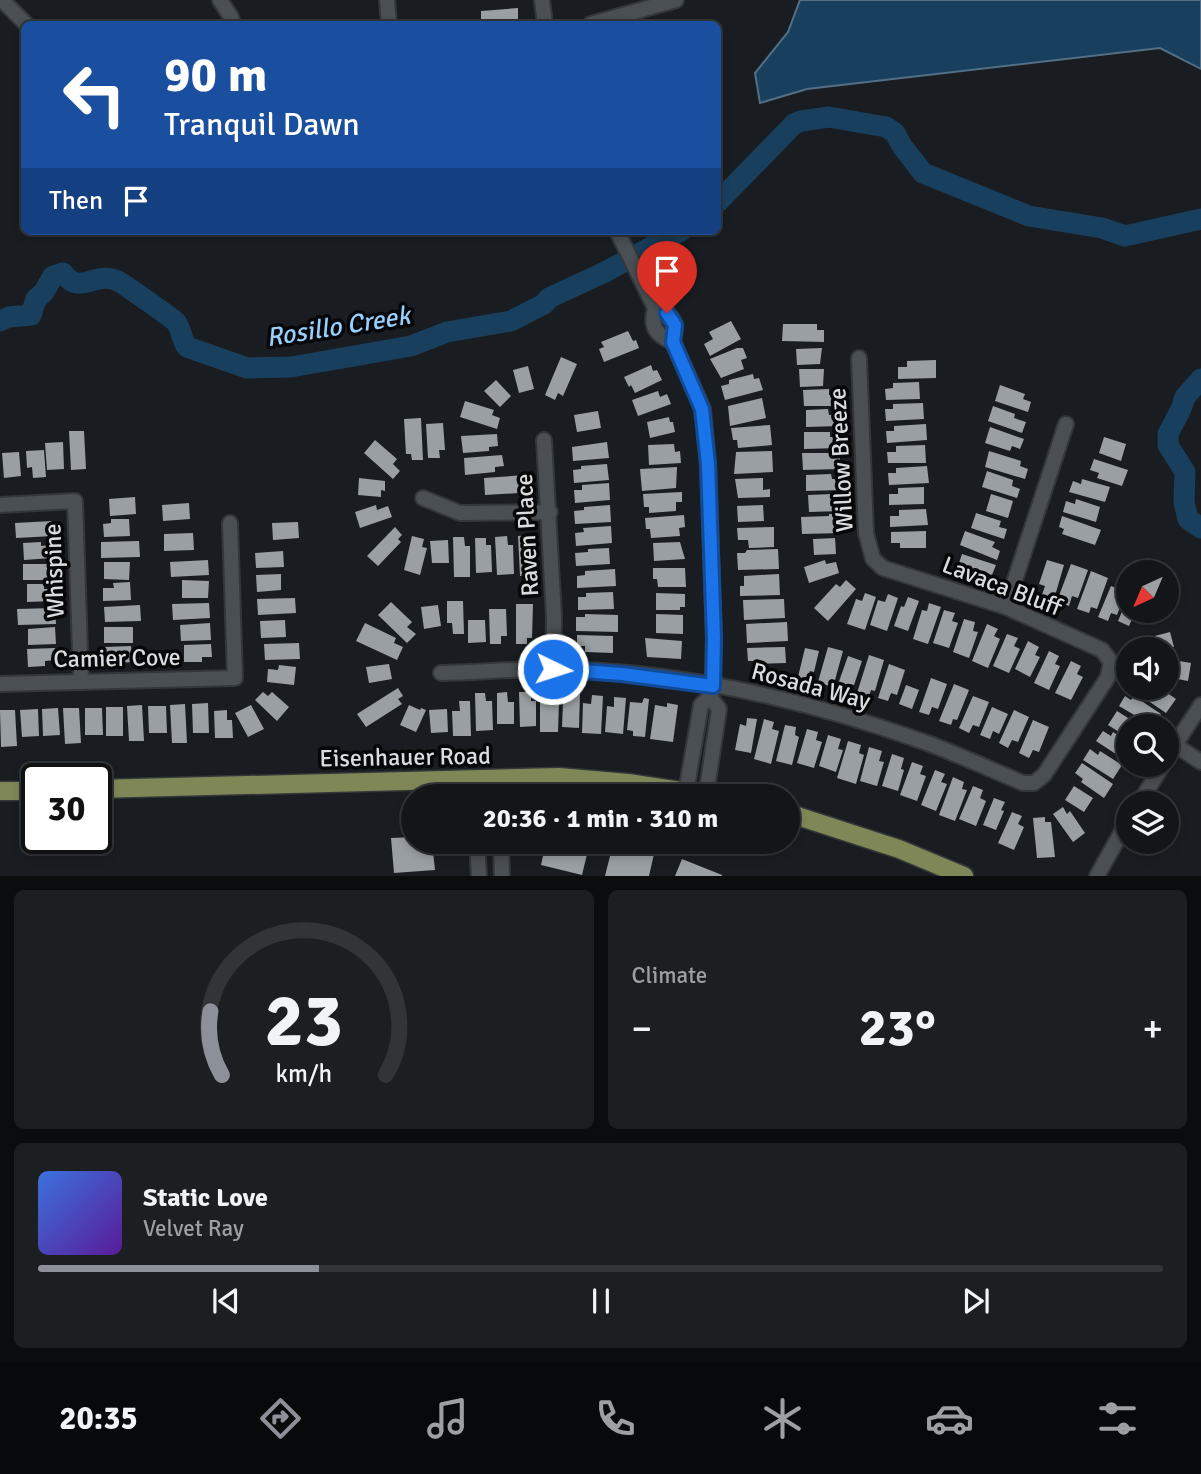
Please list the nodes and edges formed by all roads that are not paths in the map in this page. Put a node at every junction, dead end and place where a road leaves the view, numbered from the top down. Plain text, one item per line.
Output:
1 (2, 0) edge
2 (220, 0) edge
3 (387, 0) edge
4 (542, 0) edge
5 (676, 0) edge
6 (23, 21) edge
7 (232, 21) edge
8 (389, 21) edge
9 (545, 21) edge
10 (602, 21) edge
11 (619, 235) edge
12 (655, 308) junction
13 (673, 342) junction
14 (859, 358) dead end
15 (1066, 424) dead end
16 (544, 440) dead end
17 (423, 498) dead end
18 (0, 505) edge
19 (550, 512) junction
20 (230, 523) dead end
21 (873, 559) joint
22 (1006, 607) junction
23 (553, 669) junction
24 (441, 673) dead end
25 (81, 682) junction
26 (0, 684) edge
27 (711, 691) junction
28 (1201, 705) edge
29 (1179, 739) edge
30 (1179, 754) edge
31 (1201, 762) edge
32 (1034, 783) joint
33 (520, 784) edge
34 (634, 784) edge
35 (687, 784) edge
36 (710, 784) edge
37 (401, 788) edge
38 (112, 789) edge
39 (21, 791) edge
40 (0, 792) edge
41 (800, 817) edge
42 (1116, 842) edge
43 (478, 854) edge
44 (501, 854) edge
45 (479, 876) edge
46 (502, 876) edge
47 (964, 876) edge
48 (1097, 876) edge

1 - 6 street
2 - 7 street
3 - 8 street
4 - 9 street
5 - 10 street
11 - 12 street
12 - 13 street
12 - 13 street
13 - 27 street
14 - 21 street, Willow Breeze
15 - 22 street
16 - 19 street, Raven Place
17 - 19 street
18 - 25 street, Whispine
19 - 23 street, Raven Place
20 - 25 street, Camier Cove
21 - 22 street, Lavaca Bluff
22 - 32 street, Lavaca Bluff
23 - 24 street, Rosada Way
23 - 27 street, Rosada Way
25 - 26 street, Camier Cove
27 - 32 street, Rosada Way
27 - 35 street
27 - 36 street
28 - 29 street
30 - 31 street
33 - 34 main road, Eisenhauer Road
37 - 38 main road, Eisenhauer Road
39 - 40 main road
41 - 47 main road
42 - 48 street
43 - 45 street
44 - 46 street

